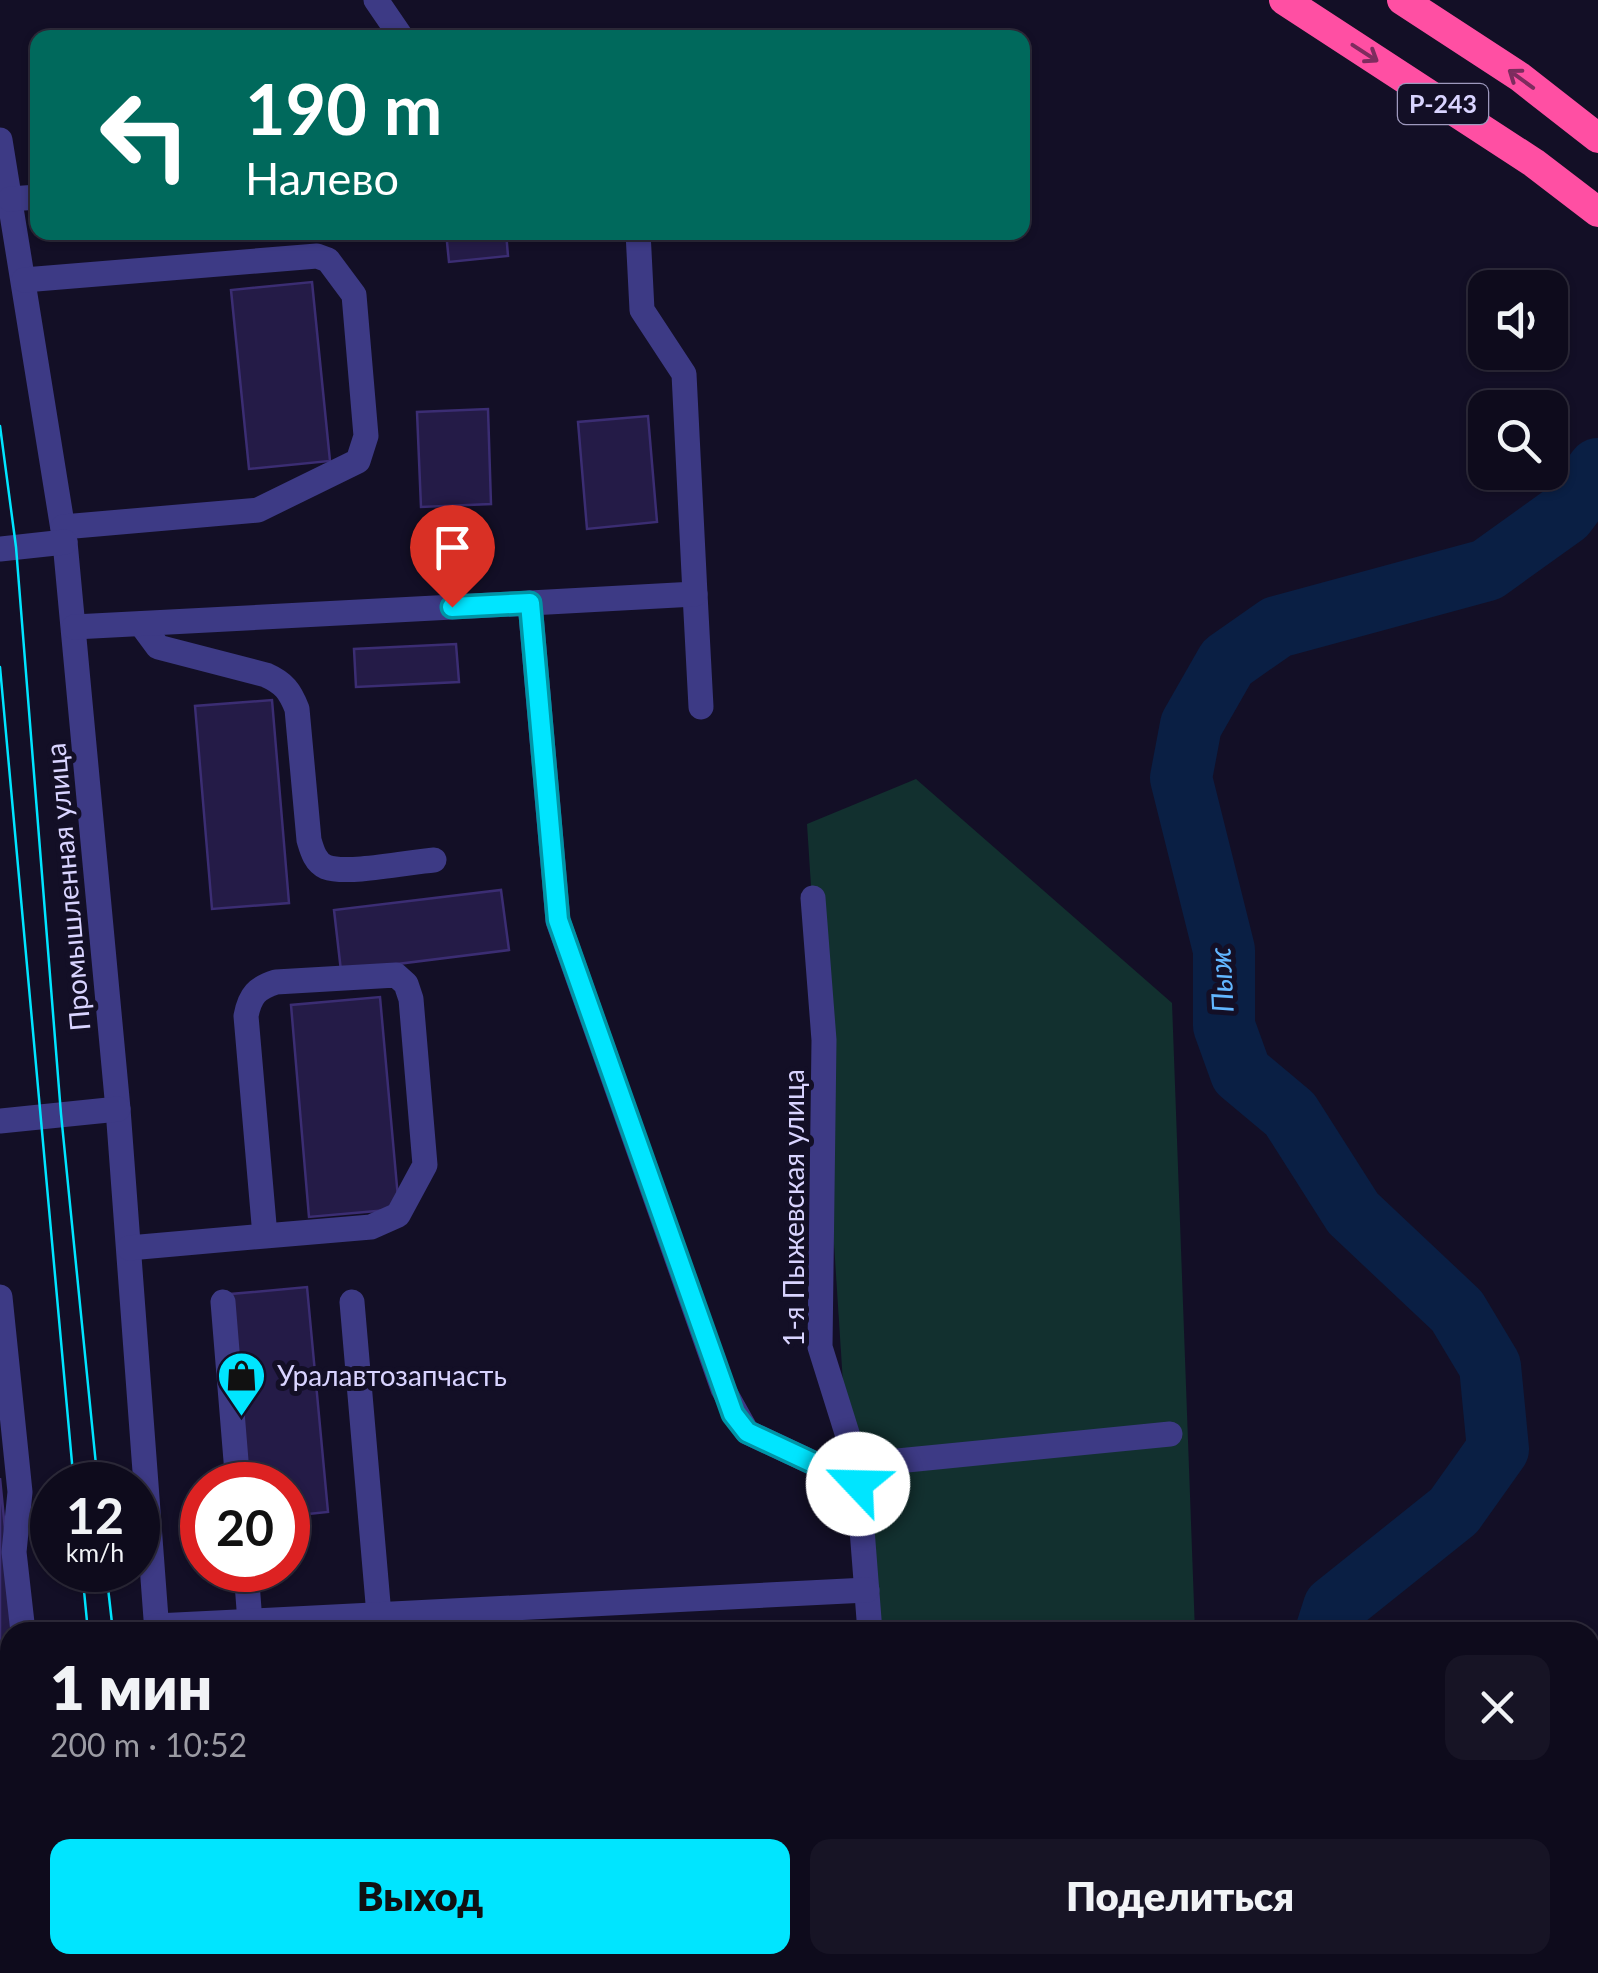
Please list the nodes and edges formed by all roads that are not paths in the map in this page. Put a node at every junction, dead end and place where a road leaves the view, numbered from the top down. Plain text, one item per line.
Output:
1 (376, 0) edge
2 (1284, 0) edge
3 (1402, 0) edge
4 (397, 30) edge
5 (1598, 138) edge
6 (0, 140) edge
7 (30, 198) edge
8 (10, 199) junction
9 (1598, 212) edge
10 (638, 240) edge
11 (24, 280) junction
12 (64, 535) junction
13 (0, 549) edge
14 (695, 594) junction
15 (530, 603) junction
16 (141, 624) junction
17 (74, 627) junction
18 (701, 707) dead end
19 (434, 860) dead end
20 (813, 898) dead end
21 (118, 1109) junction
22 (0, 1120) edge
23 (265, 1236) junction
24 (129, 1248) junction
25 (0, 1297) edge
26 (223, 1302) dead end
27 (352, 1302) dead end
28 (7, 1433) edge
29 (1170, 1434) dead end
30 (236, 1462) edge
31 (858, 1475) junction
32 (867, 1590) junction
33 (248, 1592) edge
34 (379, 1615) junction
35 (22, 1622) edge
36 (155, 1622) edge
37 (250, 1622) joint
38 (869, 1622) edge

1 - 4 street
2 -> 9 highway, Р-243
5 -> 3 highway, Р-243
6 - 8 street, Промышленная улица
7 - 8 street
8 - 11 street, Промышленная улица
10 - 14 street
11 - 12 street, Промышленная улица
11 - 12 street
12 - 13 street
12 - 17 street, Промышленная улица
14 - 15 street
14 - 18 street
15 - 16 street
15 - 31 street
16 - 17 street
16 - 19 street
17 - 21 street, Промышленная улица
20 - 31 street, 1-я Пыжевская улица
21 - 22 street
21 - 24 street, Промышленная улица
23 - 23 street
23 - 24 street
24 - 36 street, Промышленная улица
25 - 28 street
26 - 30 street
27 - 34 street
28 - 35 street
29 - 31 street
31 - 32 street, 1-я Пыжевская улица
32 - 34 street
32 - 38 street, 1-я Пыжевская улица
33 - 37 street
34 - 37 street

